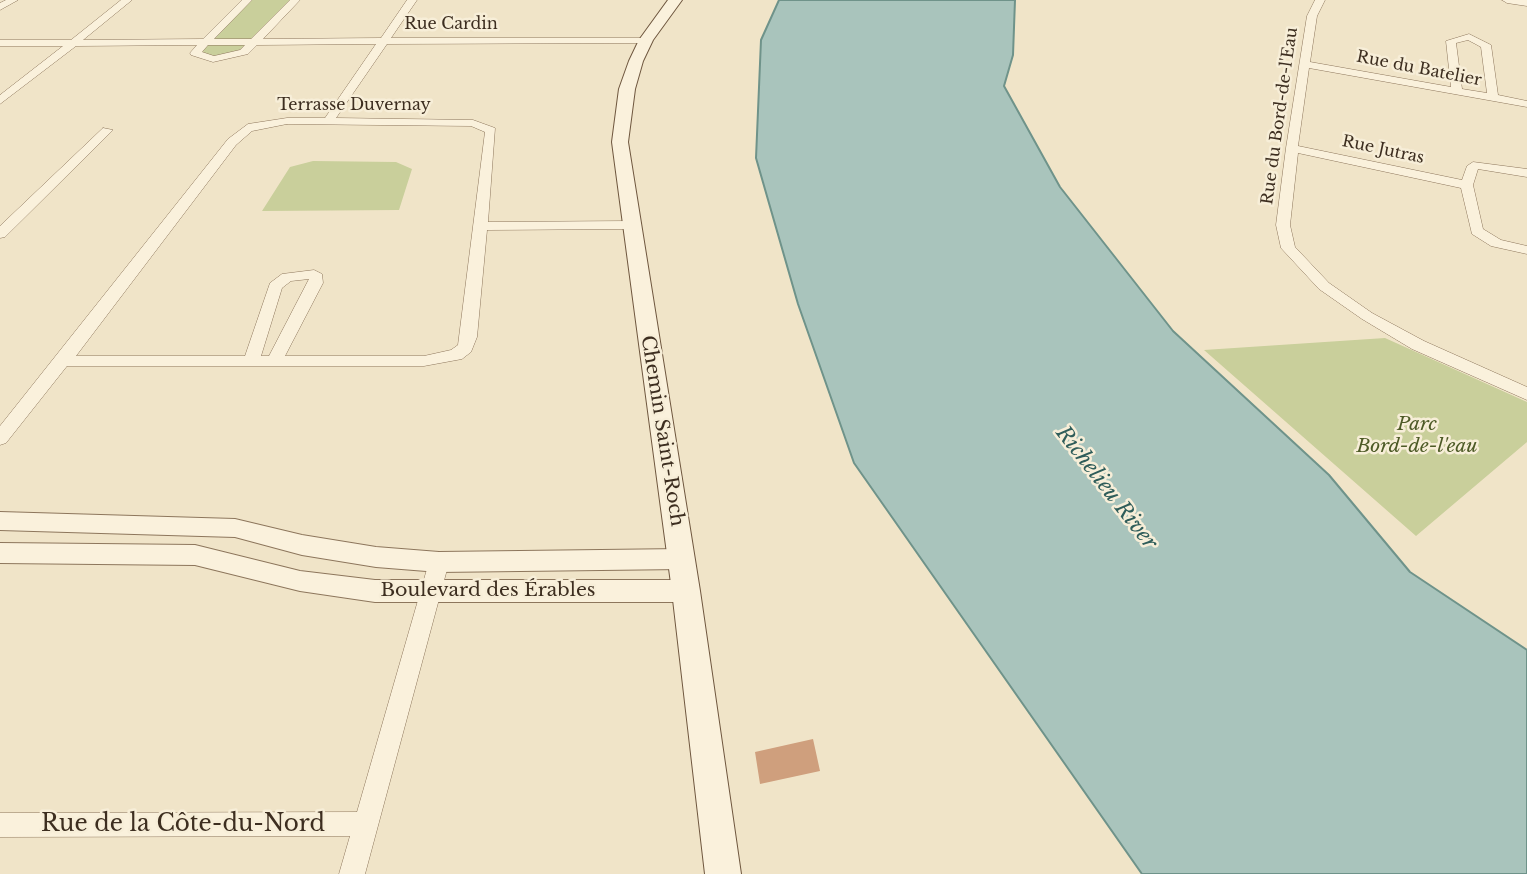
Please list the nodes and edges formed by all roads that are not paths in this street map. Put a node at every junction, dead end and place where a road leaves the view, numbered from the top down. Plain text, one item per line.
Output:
1 (13, 0) edge
2 (127, 0) edge
3 (247, 0) edge
4 (295, 0) edge
5 (412, 0) edge
6 (675, 0) edge
7 (1320, 0) edge
8 (1507, 0) edge
9 (1527, 3) edge
10 (0, 7) edge
11 (385, 40) junction
12 (646, 40) junction
13 (204, 41) junction
14 (256, 41) junction
15 (0, 43) edge
16 (73, 43) junction
17 (1306, 64) junction
18 (1457, 92) junction
19 (1493, 98) junction
20 (0, 101) edge
21 (1527, 104) edge
22 (328, 122) junction
23 (107, 130) dead end
24 (1292, 148) junction
25 (1527, 173) edge
26 (1467, 185) junction
27 (630, 225) junction
28 (482, 226) junction
29 (2, 229) edge
30 (1527, 250) edge
31 (252, 360) junction
32 (275, 360) junction
33 (63, 361) junction
34 (1527, 394) edge
35 (0, 438) edge
36 (0, 521) edge
37 (0, 553) edge
38 (682, 559) junction
39 (439, 562) junction
40 (686, 591) junction
41 (430, 594) junction
42 (366, 824) junction
43 (0, 825) edge
44 (352, 874) edge
45 (723, 874) edge

1 - 10 street
2 - 16 street
3 - 13 street
4 - 14 street
5 - 11 street
6 - 12 main road, Chemin Saint-Roch
7 - 17 street, Rue du Bord-de-l'Eau
8 - 9 street
11 - 12 street, Rue Cardin
11 - 14 street, Rue Cardin
11 - 22 street
12 - 27 main road, Chemin Saint-Roch
13 - 14 street, Rue Cardin
13 - 14 street, Rue Cardin
13 - 16 street, Rue Cardin
15 - 16 street, Rue Cardin
16 - 20 street
17 - 18 street, Rue du Batelier
17 - 24 street, Rue du Bord-de-l'Eau
18 - 19 street, Rue du Batelier
18 - 19 street
19 - 21 street, Rue du Batelier
22 - 28 street, Terrasse Duvernay
22 - 33 street, Terrasse Duvernay
23 - 29 street
24 - 26 street, Rue Jutras
24 - 34 street, Rue du Bord-de-l'Eau
25 - 26 street
26 - 30 street
27 - 28 street
27 - 38 main road, Chemin Saint-Roch
28 - 32 street, Terrasse Duvernay
31 - 32 street, Terrasse Duvernay
31 - 32 street
31 - 33 street, Terrasse Duvernay
33 - 35 street, Terrasse Duvernay
36 - 39 street, Boulevard des Érables
37 - 41 street, Boulevard des Érables
38 - 39 street, Boulevard des Érables
38 - 40 main road, Chemin Saint-Roch
39 - 41 street
40 - 41 street, Boulevard des Érables
40 - 45 main road, Chemin Saint-Roch
41 - 42 street
42 - 43 street, Rue de la Côte-du-Nord
42 - 44 street

